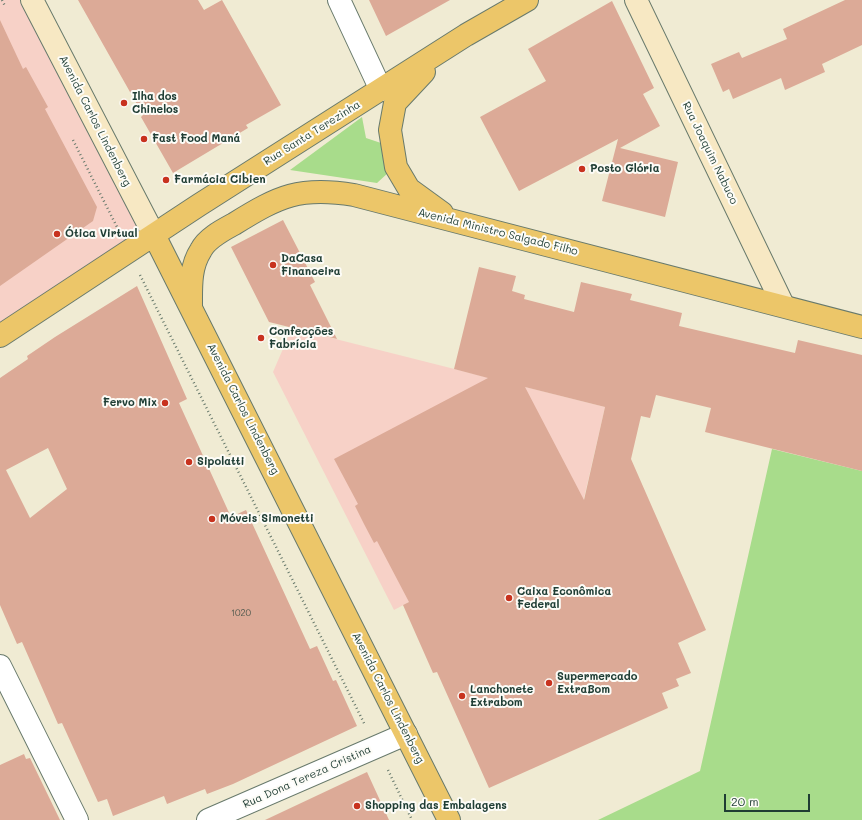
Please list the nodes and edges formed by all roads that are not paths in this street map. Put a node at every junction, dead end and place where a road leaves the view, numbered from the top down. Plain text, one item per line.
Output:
1 (32, 0) edge
2 (339, 0) edge
3 (527, 0) edge
4 (636, 0) edge
5 (466, 35) junction
6 (382, 90) junction
7 (450, 220) junction
8 (154, 235) junction
9 (783, 305) junction
10 (191, 306) junction
11 (862, 327) edge
12 (0, 336) edge
13 (0, 666) edge
14 (406, 734) junction
15 (77, 820) edge
16 (208, 820) edge
17 (449, 820) edge

1 - 8 main road, Avenida Carlos Lindenberg
2 - 6 street
3 - 5 main road, Rua Santa Terezinha
4 - 9 main road, Rua Joaquim Nabuco
5 - 6 main road, Rua Santa Terezinha
5 - 7 main road
6 - 8 main road, Rua Santa Terezinha
7 - 9 main road, Avenida Ministro Salgado Filho
7 - 10 main road, Avenida Ministro Salgado Filho
8 - 10 main road, Avenida Carlos Lindenberg
8 - 12 main road, Rua Santa Terezinha
9 - 11 main road, Avenida Ministro Salgado Filho
10 - 14 main road, Avenida Carlos Lindenberg
13 - 15 street
14 - 16 street, Rua Dona Tereza Cristina
14 - 17 main road, Avenida Carlos Lindenberg

